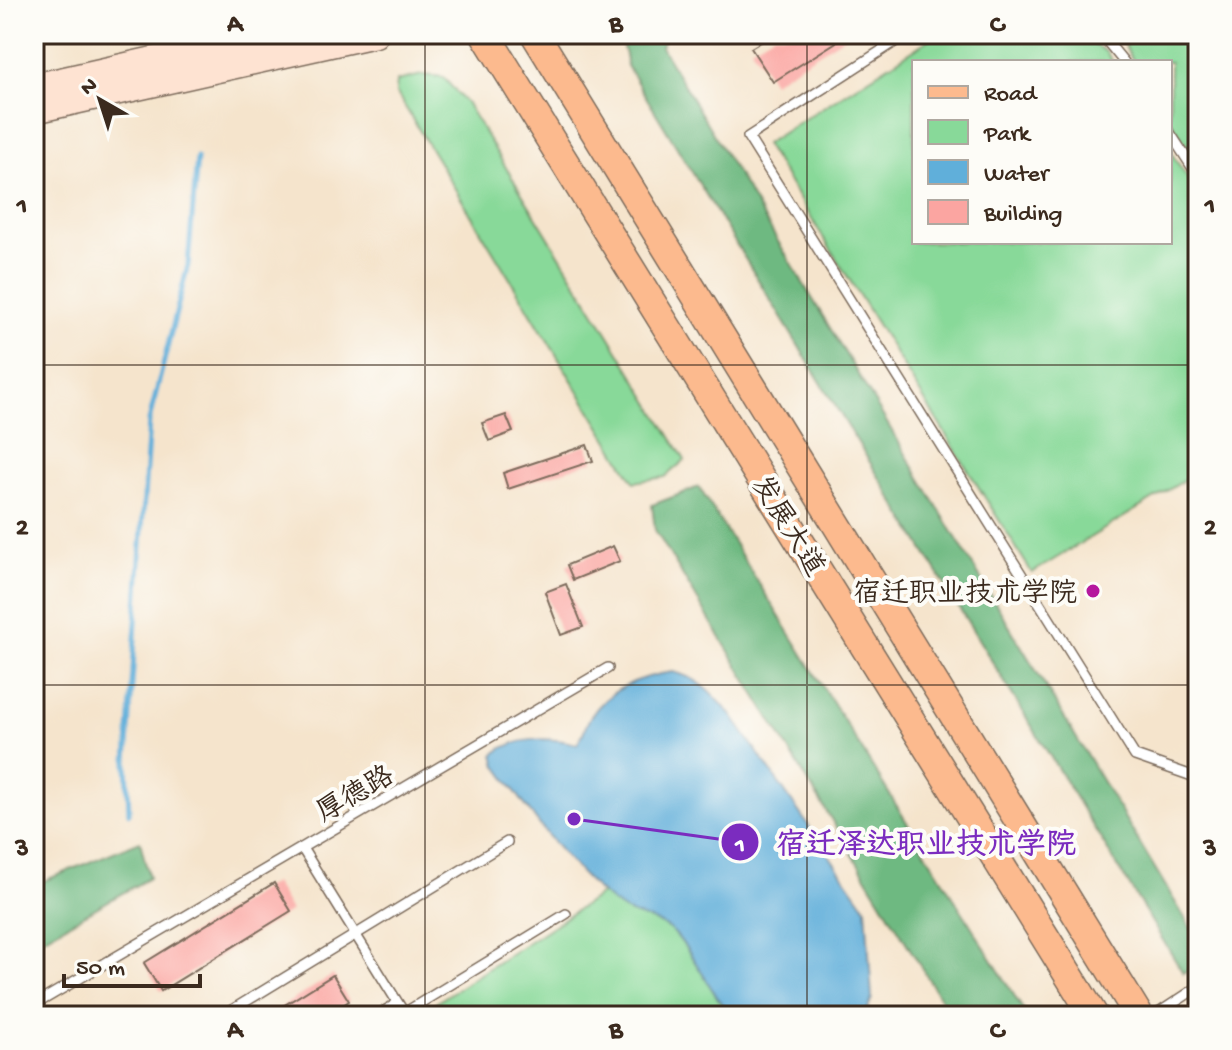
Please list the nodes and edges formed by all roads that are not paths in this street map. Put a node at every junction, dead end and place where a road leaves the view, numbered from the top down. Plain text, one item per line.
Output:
1 (269, 34) edge
2 (375, 34) edge
3 (485, 34) edge
4 (535, 34) edge
5 (907, 34) edge
6 (1101, 34) edge
7 (1122, 60) edge
8 (34, 87) edge
9 (34, 110) edge
10 (1172, 136) edge
11 (1198, 176) edge
12 (608, 668) dead end
13 (1198, 778) edge
14 (507, 842) dead end
15 (302, 848) junction
16 (566, 914) dead end
17 (355, 934) junction
18 (1198, 987) edge
19 (398, 1003) junction
20 (34, 1005) edge
21 (405, 1014) edge
22 (222, 1016) edge
23 (376, 1016) edge
24 (1094, 1016) edge
25 (1139, 1016) edge
26 (1154, 1016) edge

1 - 8 main road
2 - 9 main road
3 - 24 main road, 发展大道
4 - 25 main road, 发展大道
5 - 13 lane
6 - 7 lane
10 - 11 lane
12 - 15 lane, 厚德路
14 - 17 lane
15 - 17 lane
15 - 20 lane, 厚德路
16 - 21 lane
17 - 19 lane
17 - 22 lane
18 - 26 lane
19 - 21 lane
19 - 23 lane

